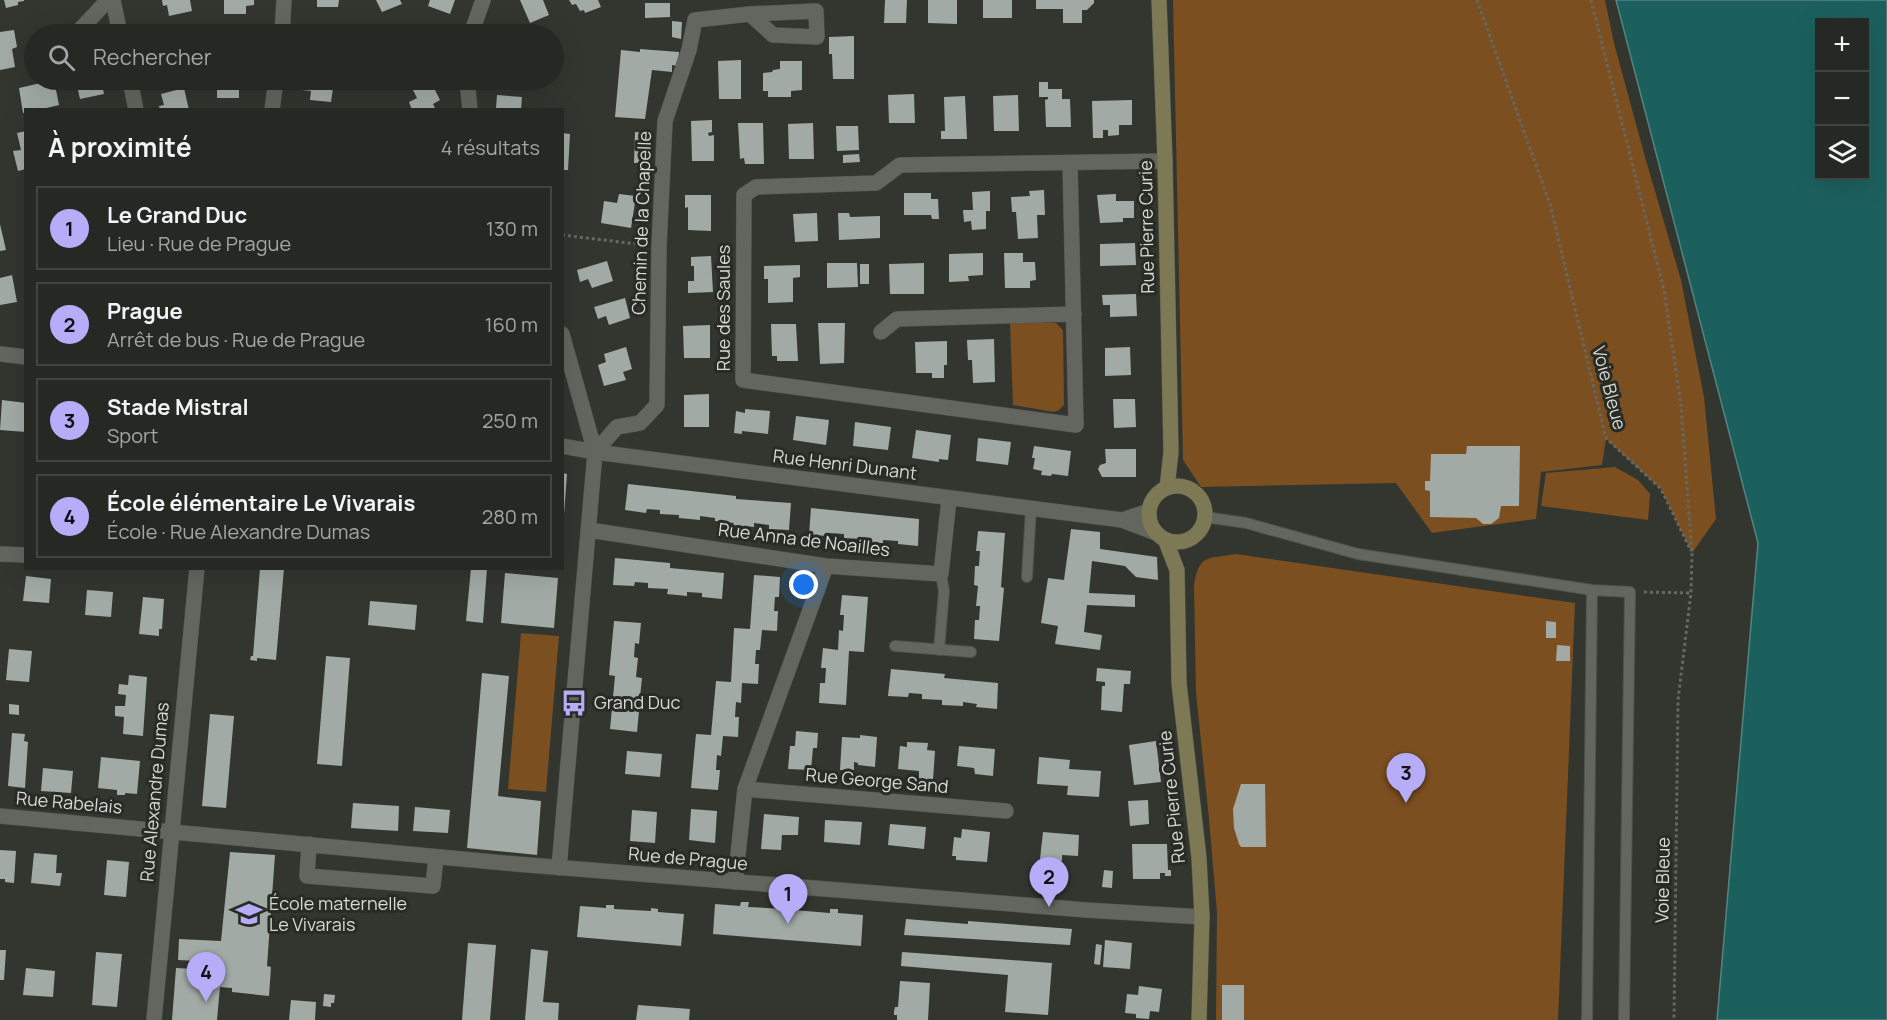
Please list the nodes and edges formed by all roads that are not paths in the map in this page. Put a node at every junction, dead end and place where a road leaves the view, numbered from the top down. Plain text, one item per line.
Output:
1 (108, 0) edge
2 (113, 0) edge
3 (284, 0) edge
4 (483, 0) edge
5 (1159, 0) edge
6 (750, 14) dead end
7 (85, 24) edge
8 (118, 24) edge
9 (283, 24) edge
10 (475, 24) edge
11 (132, 90) edge
12 (275, 90) edge
13 (468, 90) edge
14 (136, 108) edge
15 (272, 108) edge
16 (470, 108) edge
17 (1166, 161) junction
18 (1070, 163) junction
19 (1074, 314) junction
20 (881, 332) dead end
21 (564, 341) edge
22 (0, 354) edge
23 (24, 357) edge
24 (564, 446) edge
25 (595, 452) junction
26 (1172, 452) junction
27 (1186, 487) junction
28 (1167, 488) junction
29 (949, 499) junction
30 (1030, 508) junction
31 (1149, 511) junction
32 (1205, 517) junction
33 (1122, 520) junction
34 (589, 530) junction
35 (1161, 536) junction
36 (1189, 539) junction
37 (0, 554) edge
38 (24, 555) edge
39 (826, 566) junction
40 (197, 570) edge
41 (1177, 570) junction
42 (940, 574) junction
43 (1027, 577) dead end
44 (1592, 590) junction
45 (895, 646) dead end
46 (939, 650) junction
47 (971, 652) dead end
48 (745, 789) junction
49 (1006, 811) dead end
50 (0, 816) edge
51 (171, 831) junction
52 (309, 844) junction
53 (436, 857) junction
54 (560, 868) junction
55 (735, 882) junction
56 (1202, 917) junction
57 (154, 1020) edge
58 (1199, 1020) edge
59 (1587, 1020) edge
60 (1624, 1020) edge

1 - 7 street
2 - 8 street
3 - 9 street
4 - 10 street
5 - 17 street, Rue Pierre Curie
6 - 25 street, Chemin de la Chapelle
11 - 14 street
12 - 15 street
13 - 16 street
17 - 18 street, Rue des Saules
17 - 26 street, Rue Pierre Curie
18 - 19 street, Rue des Saules
18 - 19 street, Rue des Saules
19 - 20 street
21 - 25 street
22 - 23 street
24 - 25 street, Rue Henri Dunant
25 - 29 street, Rue Henri Dunant
25 - 34 street
26 - 27 street, Rue Pierre Curie
26 - 28 street, Rue Pierre Curie
27 - 28 street
27 - 32 street
28 - 31 street
29 - 30 street, Rue Henri Dunant
29 - 42 street
30 - 33 street, Rue Henri Dunant
30 - 43 lane
31 - 33 street, Rue Henri Dunant
31 - 35 street
32 - 36 street
32 - 44 lane
33 - 35 street, Rue Henri Dunant
34 - 39 street, Rue Anna de Noailles
34 - 54 street
35 - 36 street
35 - 41 street, Rue Pierre Curie
36 - 41 street, Rue Pierre Curie
37 - 38 street
39 - 42 street, Rue Anna de Noailles
39 - 48 street
40 - 51 street, Rue Alexandre Dumas
41 - 56 street, Rue Pierre Curie
42 - 46 lane
44 - 59 lane
44 - 60 lane
45 - 46 lane
46 - 47 lane
48 - 49 street, Rue George Sand
48 - 55 street
50 - 51 street, Rue Rabelais
51 - 52 street, Rue de Prague
51 - 57 street, Rue Alexandre Dumas
52 - 53 street, Rue de Prague
52 - 53 street
53 - 54 street, Rue de Prague
54 - 55 street, Rue de Prague
55 - 56 street, Rue de Prague
56 - 58 street, Rue Pierre Curie

